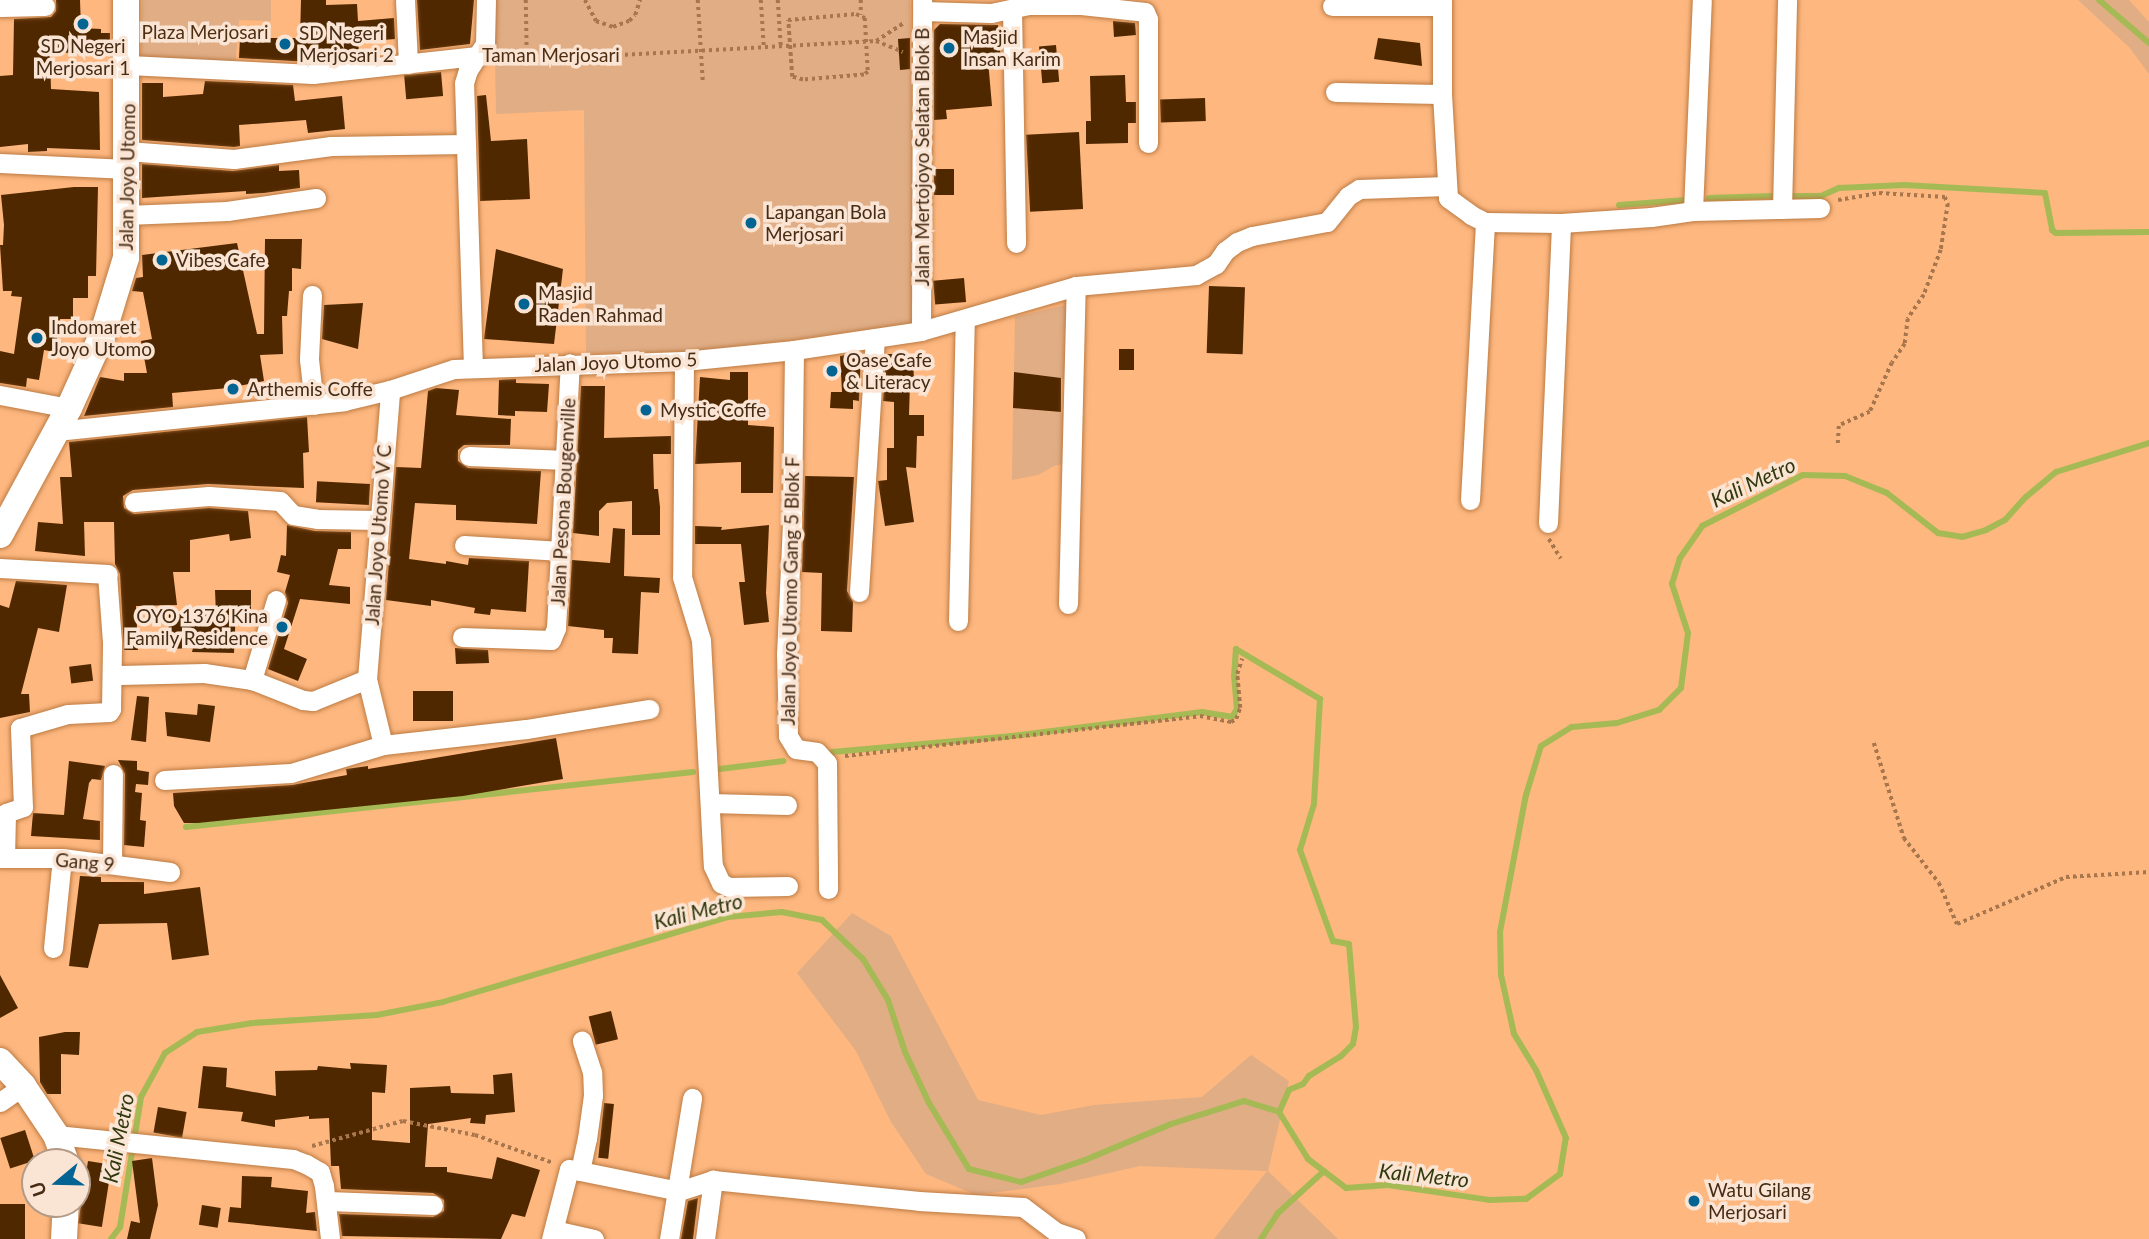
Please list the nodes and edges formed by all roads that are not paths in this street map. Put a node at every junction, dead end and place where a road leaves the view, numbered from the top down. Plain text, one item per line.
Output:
1 (127, 0) edge
2 (405, 0) edge
3 (486, 0) edge
4 (1702, 0) edge
5 (1787, 0) edge
6 (1081, 2) edge
7 (1442, 3) edge
8 (45, 6) dead end
9 (1332, 6) dead end
10 (0, 8) edge
11 (1012, 9) junction
12 (923, 11) edge
13 (477, 56) junction
14 (408, 64) junction
15 (128, 65) junction
16 (1335, 92) dead end
17 (1442, 94) junction
18 (1149, 143) dead end
19 (466, 144) junction
20 (127, 160) junction
21 (0, 163) edge
22 (1447, 186) junction
23 (316, 198) dead end
24 (1820, 208) road end
25 (1782, 209) junction
26 (1693, 211) junction
27 (126, 215) junction
28 (1485, 222) junction
29 (1561, 223) junction
30 (1016, 243) dead end
31 (1076, 286) junction
32 (312, 295) dead end
33 (965, 320) junction
34 (921, 323) junction
35 (875, 339) junction
36 (794, 350) junction
37 (684, 360) junction
38 (570, 363) junction
39 (473, 368) junction
40 (390, 390) junction
41 (0, 395) edge
42 (314, 405) junction
43 (63, 419) junction
44 (469, 456) dead end
45 (566, 460) junction
46 (1470, 500) dead end
47 (134, 502) dead end
48 (378, 520) junction
49 (1548, 523) dead end
50 (0, 535) edge
51 (464, 545) dead end
52 (561, 551) junction
53 (0, 568) edge
54 (859, 592) dead end
55 (276, 600) dead end
56 (1068, 604) dead end
57 (958, 621) dead end
58 (462, 638) dead end
59 (120, 674) dead end
60 (367, 679) junction
61 (252, 680) junction
62 (649, 709) dead end
63 (383, 745) junction
64 (113, 774) dead end
65 (164, 780) dead end
66 (710, 803) junction
67 (788, 805) dead end
68 (2, 858) edge
69 (62, 858) junction
70 (112, 864) junction
71 (170, 872) dead end
72 (788, 886) dead end
73 (828, 889) dead end
74 (53, 948) dead end
75 (582, 1041) dead end
76 (0, 1061) edge
77 (23, 1086) junction
78 (692, 1098) dead end
79 (0, 1102) edge
80 (56, 1135) junction
81 (61, 1148) edge
82 (575, 1170) junction
83 (713, 1180) junction
84 (679, 1191) junction
85 (328, 1201) junction
86 (433, 1205) dead end
87 (553, 1234) edge
88 (330, 1239) edge
89 (594, 1239) edge
90 (669, 1239) edge
91 (705, 1239) edge
92 (1076, 1239) edge

1 - 15 main road, Jalan Joyo Utomo
2 - 14 street
3 - 13 street
4 - 26 street
5 - 25 street
6 - 11 street
6 - 18 street
7 - 9 street
7 - 17 street
8 - 10 street
11 - 12 street
11 - 30 street
12 - 34 street, Jalan Mertojoyo Selatan Blok B
13 - 14 street
13 - 19 street
14 - 15 street
15 - 20 main road, Jalan Joyo Utomo
16 - 17 street
17 - 22 street
19 - 20 street
19 - 39 street
20 - 21 street
20 - 27 main road, Jalan Joyo Utomo
22 - 28 street
22 - 31 street, Jalan Joyo Utomo 5
23 - 27 street
24 - 25 street
25 - 26 street
26 - 29 street
27 - 43 main road, Jalan Joyo Utomo
28 - 29 street
28 - 46 street
29 - 49 street
31 - 33 street, Jalan Joyo Utomo 5
31 - 56 street
32 - 42 street
33 - 34 street, Jalan Joyo Utomo 5
33 - 57 street
34 - 35 street, Jalan Joyo Utomo 5
35 - 36 street, Jalan Joyo Utomo 5
35 - 54 street
36 - 37 street, Jalan Joyo Utomo 5
36 - 73 street, Jalan Joyo Utomo Gang 5 Blok F
37 - 38 street, Jalan Joyo Utomo 5
37 - 66 street
38 - 39 street, Jalan Joyo Utomo 5
38 - 45 street, Jalan Pesona Bougenville
39 - 40 street, Jalan Joyo Utomo 5
40 - 42 street, Jalan Joyo Utomo 5
40 - 48 street, Jalan Joyo Utomo V C
41 - 43 street, Jalan Joyo Utomo 5
42 - 43 street, Jalan Joyo Utomo 5
43 - 50 main road, Jalan Joyo Utomo
44 - 45 street
45 - 52 street, Jalan Pesona Bougenville
47 - 48 street
48 - 60 street, Jalan Joyo Utomo V C
51 - 52 street
52 - 58 street, Jalan Pesona Bougenville
53 - 68 street
55 - 61 street
59 - 61 street
60 - 61 street
60 - 63 street, Jalan Joyo Utomo V C
62 - 63 street
63 - 65 street
64 - 70 street
66 - 67 street
66 - 72 street
68 - 69 street, Gang 9
69 - 70 street, Gang 9
69 - 74 street
70 - 71 street, Gang 9
75 - 82 street
76 - 77 main road
77 - 79 street
77 - 80 main road
78 - 84 street
80 - 81 main road
80 - 85 street
82 - 84 street
82 - 87 street
83 - 84 street
83 - 91 street
83 - 92 street
84 - 90 street
85 - 86 street
85 - 88 street
87 - 89 street

